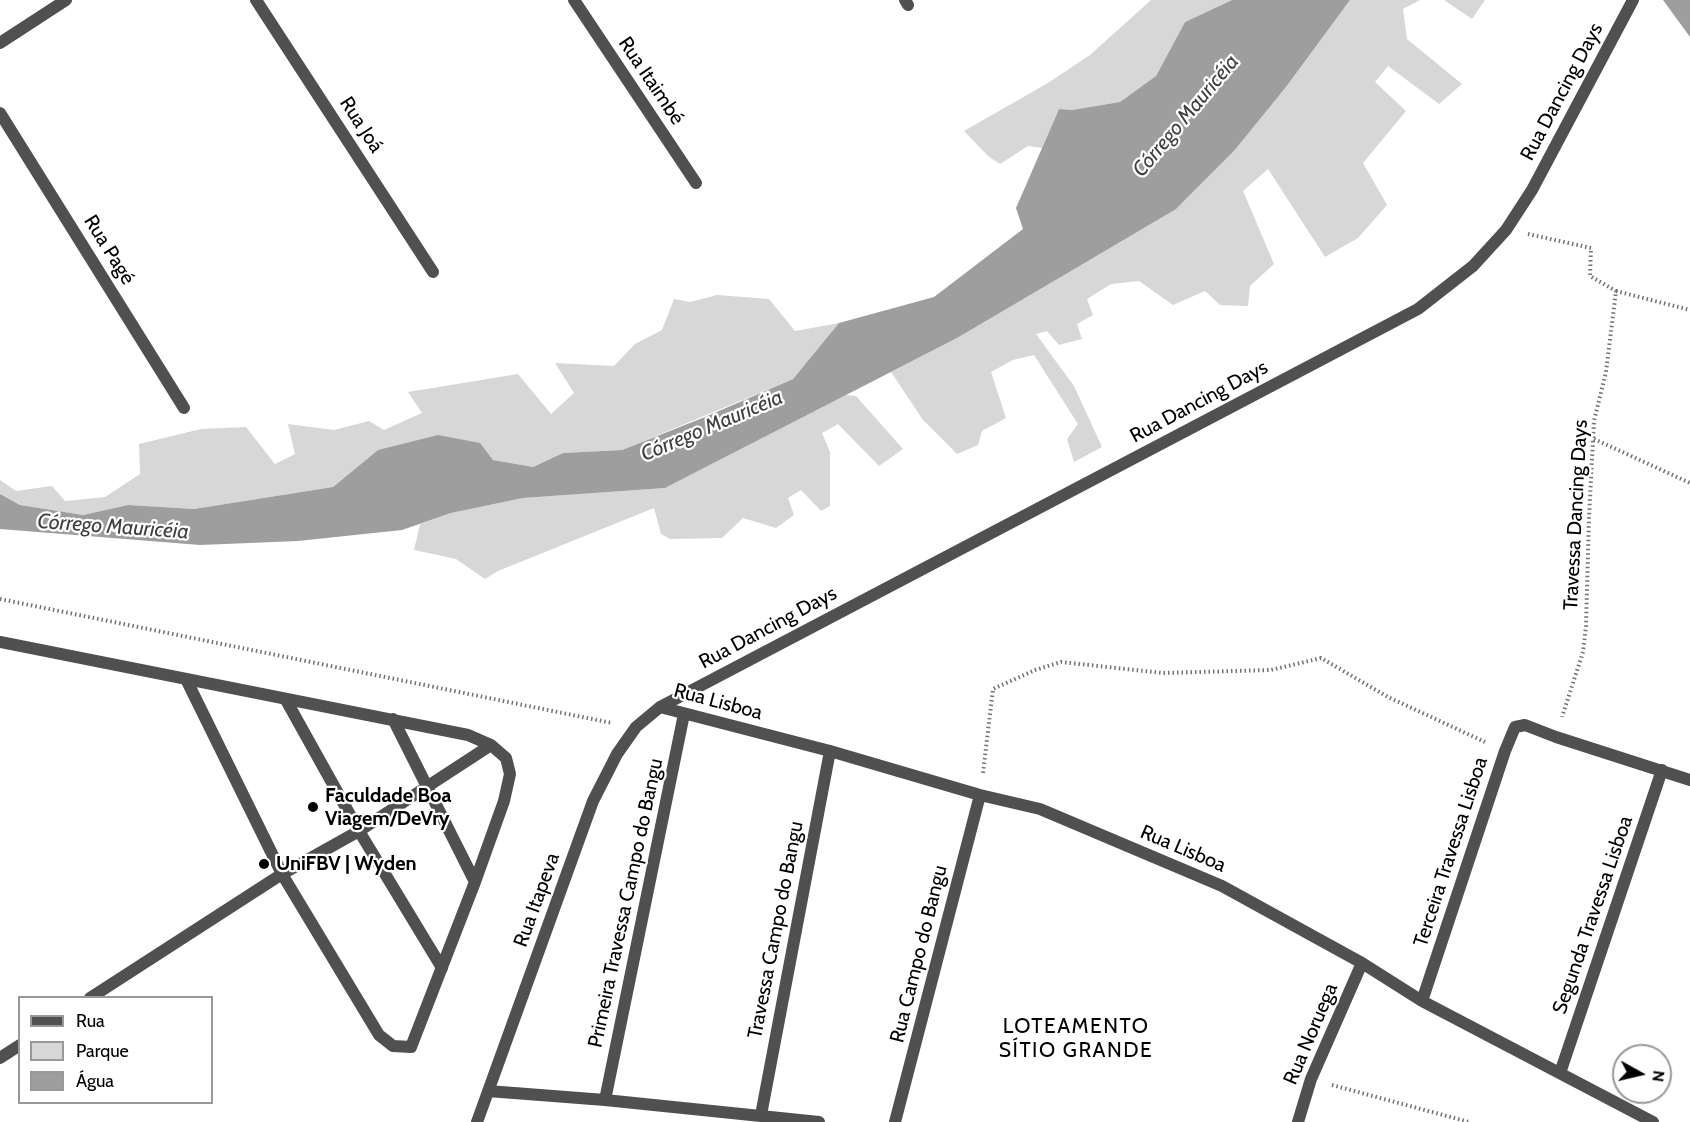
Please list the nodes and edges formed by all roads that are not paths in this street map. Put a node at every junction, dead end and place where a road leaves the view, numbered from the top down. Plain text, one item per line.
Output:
1 (66, 0) edge
2 (256, 0) edge
3 (574, 0) edge
4 (1632, 3) edge
5 (0, 43) edge
6 (0, 113) edge
7 (696, 183) dead end
8 (433, 272) dead end
9 (184, 408) dead end
10 (0, 642) edge
11 (186, 679) junction
12 (286, 700) junction
13 (660, 706) junction
14 (684, 714) junction
15 (393, 719) junction
16 (491, 746) junction
17 (830, 751) junction
18 (1662, 770) junction
19 (1690, 780) edge
20 (427, 785) junction
21 (980, 795) junction
22 (359, 831) junction
23 (282, 874) junction
24 (475, 882) junction
25 (1362, 963) junction
26 (442, 968) junction
27 (93, 996) edge
28 (1422, 1001) junction
29 (18, 1046) edge
30 (0, 1058) edge
31 (1560, 1073) junction
32 (489, 1091) junction
33 (605, 1100) junction
34 (761, 1115) junction
35 (477, 1122) edge
36 (819, 1122) edge
37 (895, 1122) edge
38 (1298, 1122) edge
39 (1653, 1122) edge

1 - 5 street
2 - 8 street, Rua Joá
3 - 7 street, Rua Itaimbé
4 - 13 street, Rua Dancing Days
6 - 9 street, Rua Pagé
10 - 11 street
11 - 12 street
11 - 23 street
12 - 15 street
12 - 22 street
13 - 14 street, Rua Lisboa
13 - 32 street, Rua Itapeva
14 - 17 street, Rua Lisboa
14 - 33 street, Primeira Travessa Campo do Bangu
15 - 16 street
15 - 20 street
16 - 20 street
16 - 24 street
17 - 21 street, Rua Lisboa
17 - 34 street, Travessa Campo do Bangu
18 - 19 street
18 - 28 street, Terceira Travessa Lisboa
18 - 31 street, Segunda Travessa Lisboa
20 - 22 street
20 - 24 street
21 - 25 street, Rua Lisboa
21 - 37 street, Rua Campo do Bangu
22 - 23 street
22 - 26 street
23 - 26 street
23 - 27 street
24 - 26 street
25 - 28 street, Rua Lisboa
25 - 38 street, Rua Noruega
28 - 31 street, Rua Lisboa
29 - 30 street
31 - 39 street, Rua Lisboa
32 - 33 street
32 - 35 street, Rua Itapeva
33 - 34 street
34 - 36 street

